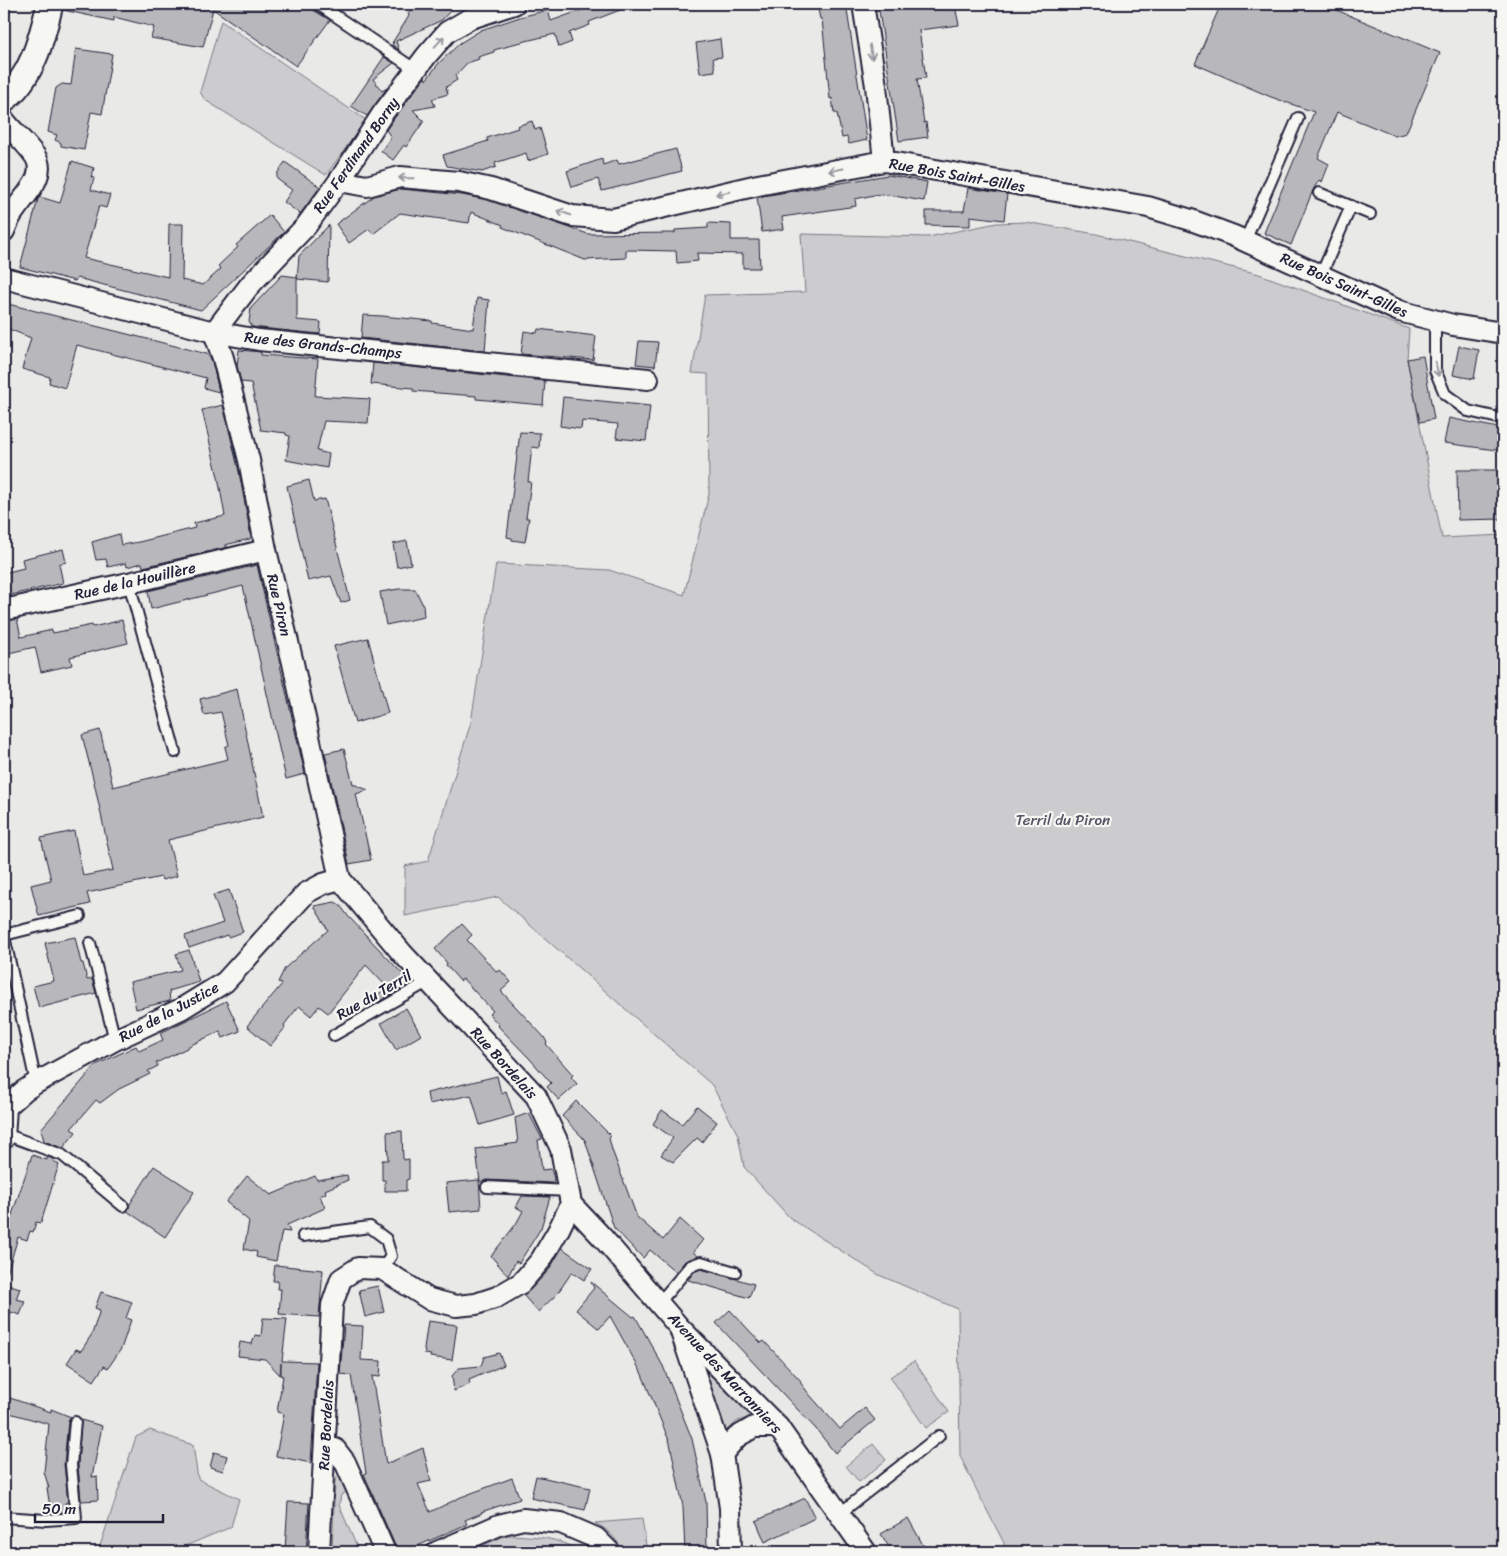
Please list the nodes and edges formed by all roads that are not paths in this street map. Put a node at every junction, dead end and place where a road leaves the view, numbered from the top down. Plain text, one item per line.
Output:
1 (50, 4) edge
2 (318, 4) edge
3 (514, 4) edge
4 (863, 4) edge
5 (416, 70) junction
6 (4, 99) edge
7 (1298, 118) dead end
8 (4, 120) edge
9 (884, 161) junction
10 (339, 181) junction
11 (1320, 193) dead end
12 (1351, 206) junction
13 (1370, 214) dead end
14 (4, 231) edge
15 (1245, 241) junction
16 (1321, 275) junction
17 (4, 278) edge
18 (1435, 320) junction
19 (214, 332) junction
20 (1503, 333) edge
21 (648, 379) dead end
22 (1503, 418) edge
23 (266, 550) junction
24 (129, 583) junction
25 (4, 610) edge
26 (175, 752) dead end
27 (340, 879) junction
28 (80, 916) dead end
29 (4, 935) edge
30 (90, 943) dead end
31 (428, 981) junction
32 (334, 1035) dead end
33 (115, 1040) junction
34 (36, 1083) junction
35 (5, 1108) edge
36 (4, 1136) edge
37 (487, 1187) dead end
38 (570, 1198) junction
39 (123, 1206) dead end
40 (303, 1236) dead end
41 (382, 1269) junction
42 (735, 1272) dead end
43 (659, 1303) junction
44 (679, 1327) junction
45 (74, 1422) dead end
46 (778, 1427) junction
47 (940, 1436) dead end
48 (325, 1448) junction
49 (722, 1454) junction
50 (839, 1514) junction
51 (4, 1518) edge
52 (318, 1552) edge
53 (385, 1552) edge
54 (437, 1552) edge
55 (610, 1552) edge
56 (731, 1552) edge
57 (866, 1552) edge

1 - 6 street
2 - 5 lane
5 -> 3 street, Rue Ferdinand Borny
4 -> 9 street
5 - 10 street, Rue Ferdinand Borny
7 - 15 lane
8 - 14 street
9 -> 10 street, Rue Bois Saint-Gilles
9 - 15 street, Rue Bois Saint-Gilles
10 - 19 street, Rue Ferdinand Borny
11 - 12 lane
12 - 13 lane
12 - 16 lane
15 - 16 street, Rue Bois Saint-Gilles
16 - 18 street, Rue Bois Saint-Gilles
17 - 19 street, Rue des Grands-Champs
18 - 20 street, Rue Bois Saint-Gilles
18 -> 22 lane
19 - 21 street, Rue des Grands-Champs
19 - 23 street, Rue Piron
23 - 24 street, Rue de la Houillère
23 - 27 street, Rue Piron
24 - 25 street, Rue de la Houillère
24 - 26 lane
27 - 31 street, Rue Bordelais
27 - 33 street, Rue de la Justice
28 - 29 lane
29 - 34 lane
30 - 33 lane
31 - 32 lane, Rue du Terril
31 - 38 street, Rue Bordelais
33 - 34 street, Rue de la Justice
34 - 35 street, Rue de la Justice
35 - 36 street, Rue de la Justice
36 - 39 lane
37 - 38 lane
38 - 41 street
38 - 43 street, Avenue des Marronniers
40 - 41 lane
41 - 48 street, Rue Bordelais
42 - 43 lane
43 - 44 street, Avenue des Marronniers
44 - 46 street, Avenue des Marronniers
44 - 49 street
45 - 51 lane
46 - 49 street
46 - 50 street, Avenue des Marronniers
47 - 50 lane
48 - 52 street, Rue Bordelais
48 - 53 street
49 - 56 street
50 - 57 street, Avenue des Marronniers
54 - 55 street

